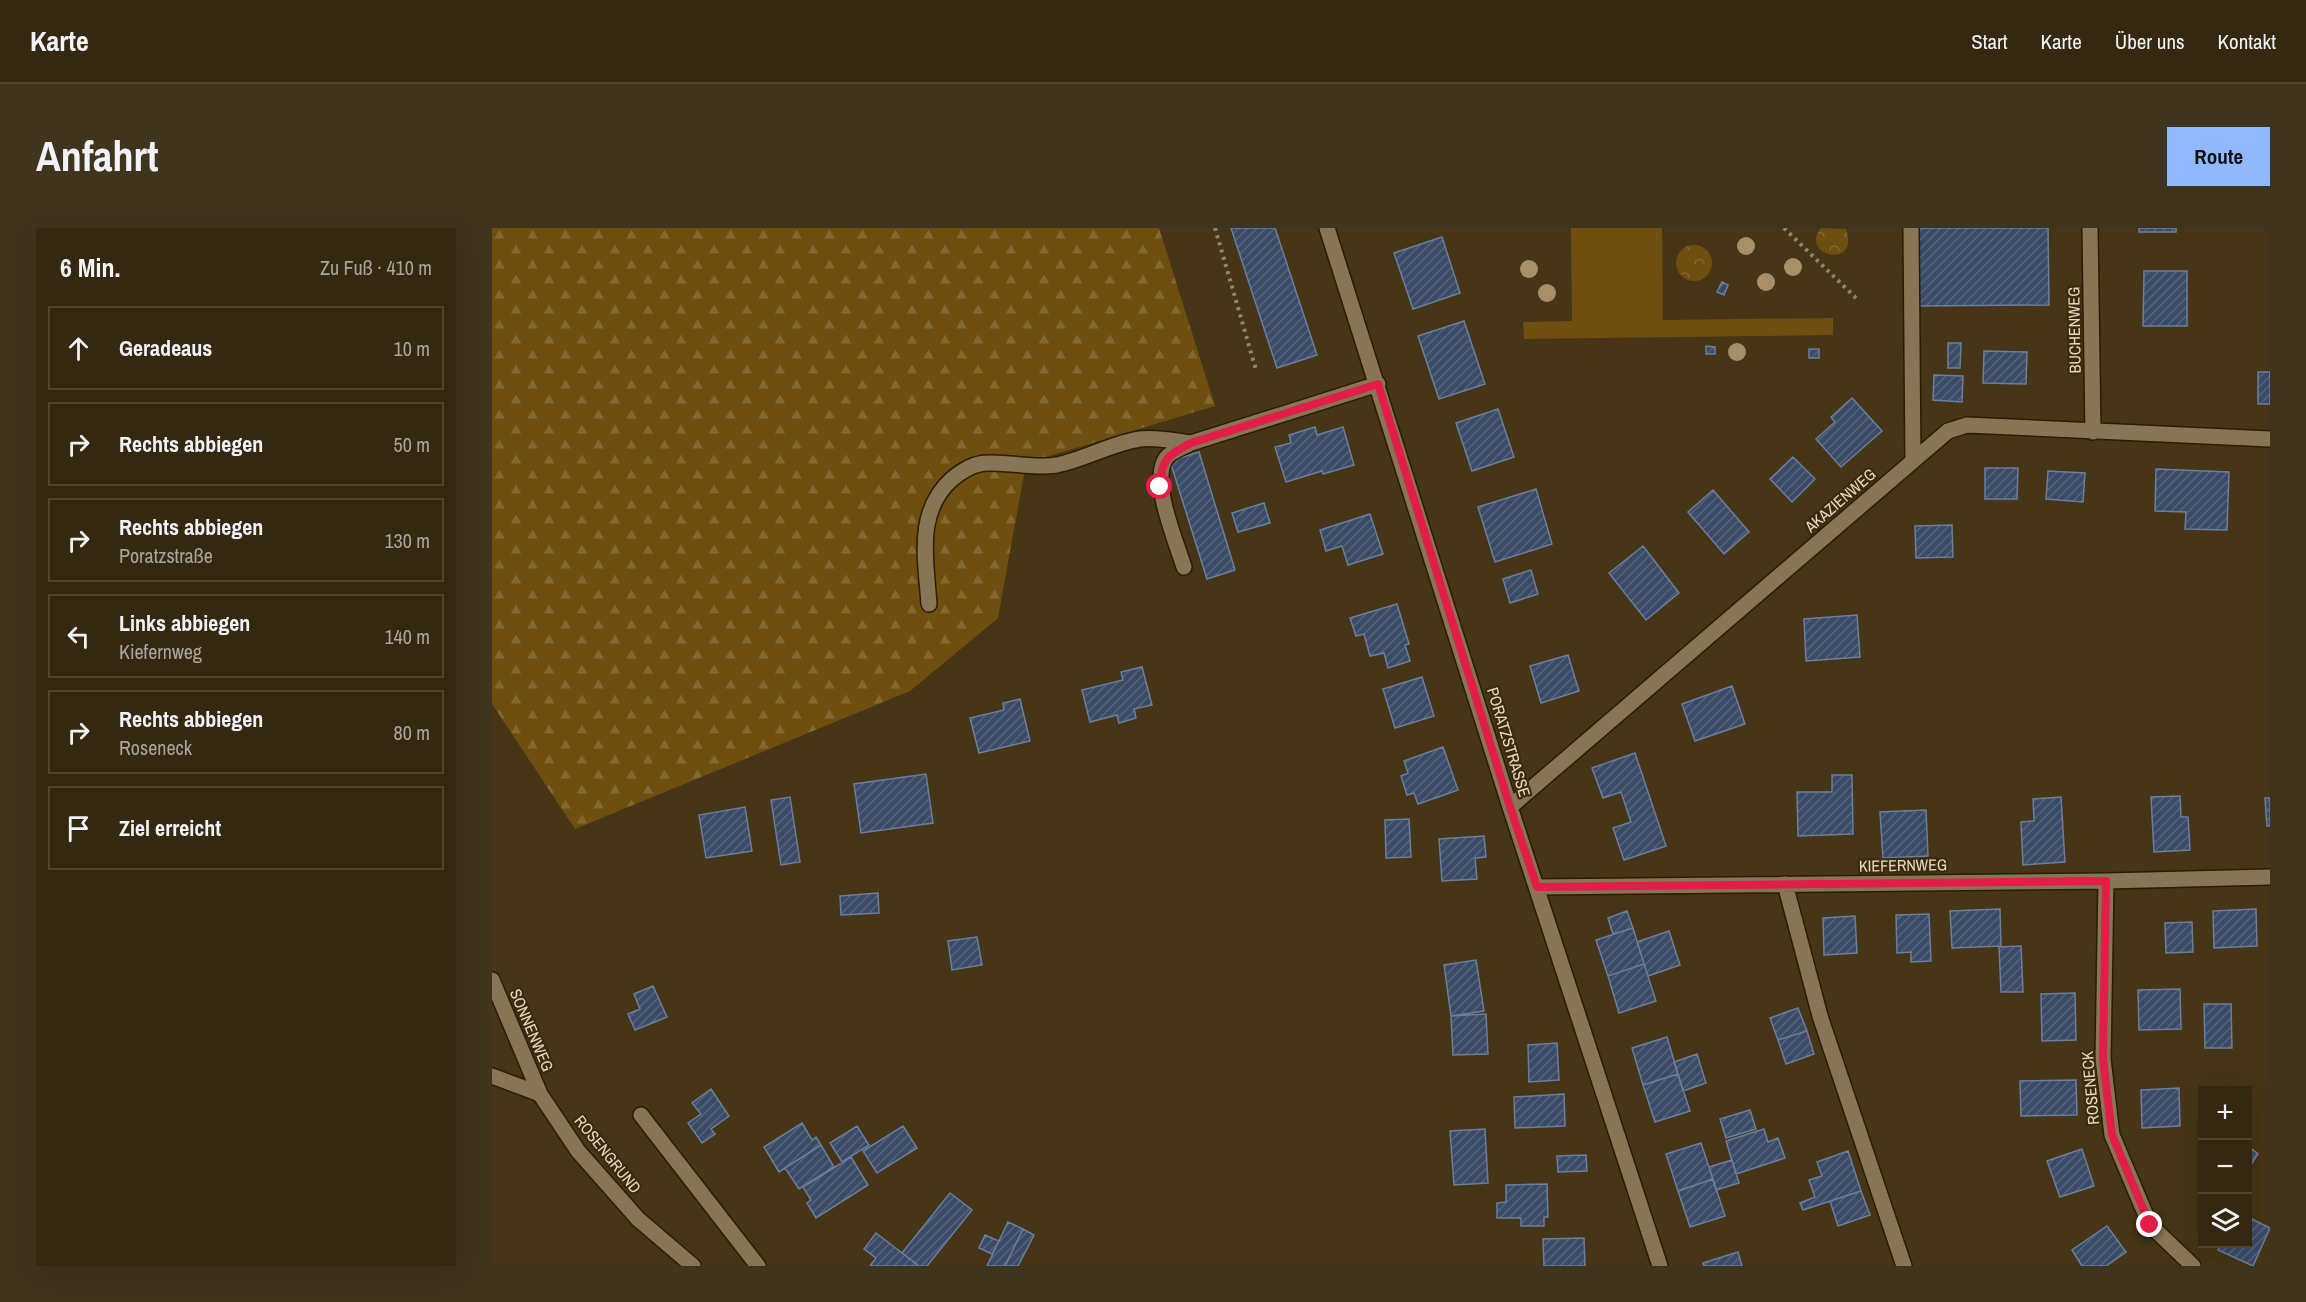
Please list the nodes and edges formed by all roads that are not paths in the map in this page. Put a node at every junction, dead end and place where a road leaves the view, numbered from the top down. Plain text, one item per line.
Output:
1 (1327, 228) edge
2 (1911, 228) edge
3 (2090, 228) edge
4 (1378, 384) junction
5 (2093, 432) junction
6 (2270, 439) edge
7 (1191, 443) junction
8 (1913, 461) junction
9 (1184, 567) dead end
10 (929, 604) dead end
11 (1510, 807) junction
12 (2270, 877) edge
13 (2106, 881) junction
14 (1785, 884) junction
15 (1537, 887) junction
16 (492, 980) edge
17 (492, 1076) edge
18 (540, 1094) junction
19 (641, 1115) dead end
20 (693, 1266) edge
21 (758, 1266) edge
22 (1660, 1266) edge
23 (1905, 1266) edge
24 (2193, 1266) edge

1 - 4 street, PORATZSTRASSE
2 - 8 street
3 - 5 street, BUCHENWEG
4 - 7 street
4 - 11 street, PORATZSTRASSE
5 - 6 street, AKAZIENWEG
5 - 8 street, AKAZIENWEG
7 - 9 street
7 - 10 street
8 - 11 street, AKAZIENWEG
11 - 15 street, PORATZSTRASSE
12 - 13 street, KIEFERNWEG
13 - 14 street, KIEFERNWEG
13 - 24 street, ROSENECK
14 - 15 street, KIEFERNWEG
14 - 23 street
15 - 22 street, PORATZSTRASSE
16 - 18 street, SONNENWEG
17 - 18 street
18 - 20 street, ROSENGRUND
19 - 21 street

